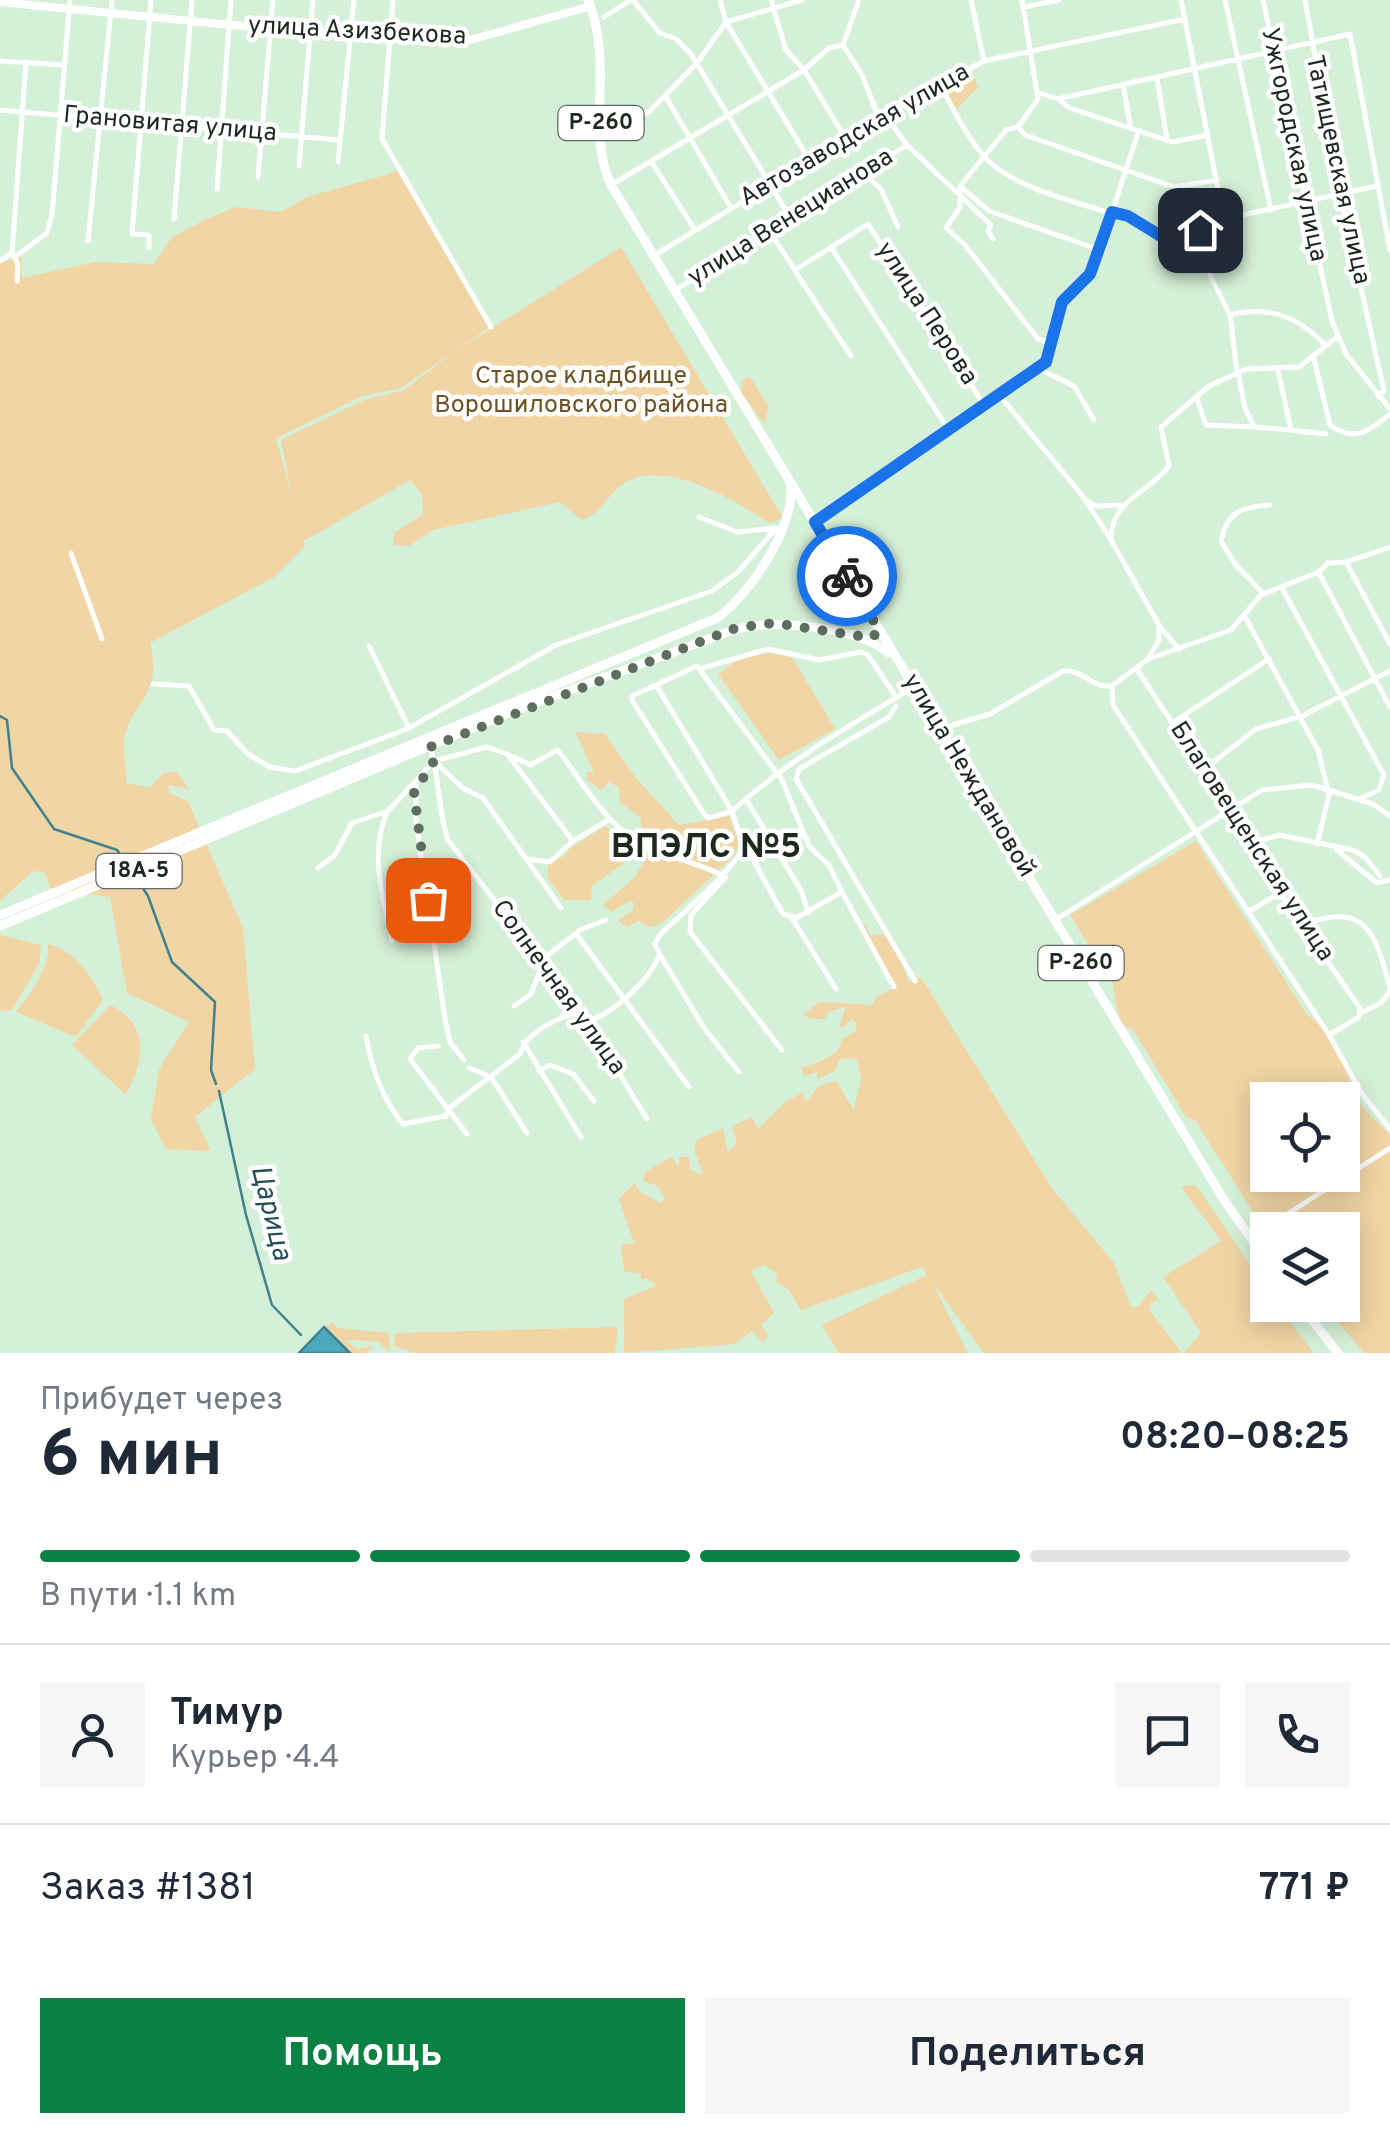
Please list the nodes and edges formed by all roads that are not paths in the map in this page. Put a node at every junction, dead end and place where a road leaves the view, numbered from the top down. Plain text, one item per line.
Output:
1 (112, 0) edge
2 (152, 0) edge
3 (192, 0) edge
4 (231, 0) edge
5 (274, 0) edge
6 (313, 0) edge
7 (354, 0) edge
8 (393, 0) edge
9 (632, 0) edge
10 (720, 0) edge
11 (771, 0) edge
12 (802, 0) edge
13 (859, 0) edge
14 (971, 0) edge
15 (1058, 0) edge
16 (1181, 0) edge
17 (1226, 0) edge
18 (1263, 0) edge
19 (1305, 0) edge
20 (0, 2) edge
21 (589, 3) edge
22 (1023, 3) edge
23 (69, 4) edge
24 (775, 11) junction
25 (111, 13) junction
26 (150, 17) junction
27 (604, 17) dead end
28 (1185, 20) junction
29 (190, 21) junction
30 (726, 22) junction
31 (229, 25) junction
32 (272, 29) junction
33 (310, 32) junction
34 (351, 36) junction
35 (389, 39) junction
36 (1310, 44) junction
37 (843, 45) junction
38 (1030, 50) junction
39 (1274, 53) junction
40 (0, 61) edge
41 (1239, 61) junction
42 (26, 62) junction
43 (984, 62) junction
44 (697, 63) junction
45 (64, 65) junction
46 (804, 70) junction
47 (1193, 70) junction
48 (1157, 78) junction
49 (1123, 84) junction
50 (940, 85) junction
51 (766, 89) junction
52 (1040, 92) junction
53 (666, 96) junction
54 (1058, 99) junction
55 (0, 110) edge
56 (22, 112) junction
57 (726, 114) junction
58 (62, 115) junction
59 (882, 117) junction
60 (101, 118) junction
61 (142, 123) junction
62 (182, 127) junction
63 (1018, 127) junction
64 (1130, 127) junction
65 (220, 130) junction
66 (1138, 130) junction
67 (262, 134) junction
68 (1208, 135) junction
69 (600, 136) junction
70 (299, 137) junction
71 (688, 138) junction
72 (846, 138) junction
73 (1167, 139) junction
74 (339, 140) junction
75 (907, 145) junction
76 (986, 156) junction
77 (810, 160) junction
78 (650, 161) junction
79 (338, 162) dead end
80 (299, 166) dead end
81 (1124, 172) junction
82 (863, 174) junction
83 (258, 176) dead end
84 (1217, 180) junction
85 (769, 184) junction
86 (611, 185) junction
87 (1377, 186) junction
88 (217, 188) dead end
89 (958, 189) junction
90 (1340, 194) junction
91 (1305, 200) junction
92 (732, 208) junction
93 (1271, 210) junction
94 (1112, 212) junction
95 (174, 219) dead end
96 (791, 219) junction
97 (1224, 220) junction
98 (898, 227) dead end
99 (694, 230) junction
100 (770, 232) junction
101 (994, 239) dead end
102 (88, 241) dead end
103 (831, 247) junction
104 (149, 248) dead end
105 (1097, 249) junction
106 (1390, 250) edge
107 (13, 255) junction
108 (652, 256) junction
109 (0, 261) edge
110 (795, 270) junction
111 (1210, 275) dead end
112 (17, 281) dead end
113 (674, 291) junction
114 (1230, 315) junction
115 (492, 327) dead end
116 (1337, 337) junction
117 (1054, 344) junction
118 (1324, 344) junction
119 (1314, 355) junction
120 (850, 356) dead end
121 (1037, 368) junction
122 (1278, 369) junction
123 (1237, 372) junction
124 (1384, 392) edge
125 (999, 395) junction
126 (1196, 396) junction
127 (984, 405) junction
128 (1390, 411) edge
129 (1094, 420) dead end
130 (1254, 427) junction
131 (949, 430) junction
132 (1291, 430) junction
133 (1326, 434) dead end
134 (788, 477) junction
135 (1082, 495) junction
136 (1123, 504) junction
137 (1270, 505) dead end
138 (808, 510) junction
139 (790, 514) junction
140 (699, 516) dead end
141 (815, 522) junction
142 (779, 530) junction
143 (1111, 540) junction
144 (1388, 548) edge
145 (70, 553) dead end
146 (1390, 559) edge
147 (1346, 562) junction
148 (1319, 572) junction
149 (1282, 588) junction
150 (1264, 594) junction
151 (728, 610) junction
152 (1244, 615) junction
153 (705, 624) junction
154 (1160, 625) junction
155 (736, 628) junction
156 (879, 630) junction
157 (711, 638) junction
158 (1168, 638) junction
159 (102, 639) dead end
160 (864, 639) junction
161 (1159, 640) junction
162 (1390, 644) edge
163 (369, 646) dead end
164 (1179, 649) junction
165 (1148, 658) junction
166 (1270, 659) junction
167 (898, 662) junction
168 (702, 668) junction
169 (1136, 668) junction
170 (1390, 671) edge
171 (1375, 680) junction
172 (153, 684) dead end
173 (656, 685) junction
174 (1112, 686) junction
175 (914, 687) junction
176 (1343, 695) junction
177 (896, 698) junction
178 (896, 706) dead end
179 (1390, 707) edge
180 (1302, 716) junction
181 (1172, 723) junction
182 (410, 727) junction
183 (940, 730) junction
184 (431, 741) junction
185 (507, 754) junction
186 (434, 761) junction
187 (1203, 770) junction
188 (1321, 771) junction
189 (776, 776) junction
190 (417, 783) junction
191 (1299, 783) junction
192 (1326, 790) junction
193 (746, 799) junction
194 (1356, 799) junction
195 (1228, 808) junction
196 (388, 810) junction
197 (732, 812) junction
198 (1390, 816) edge
199 (610, 819) junction
200 (1197, 830) junction
201 (573, 841) junction
202 (1250, 842) junction
203 (1317, 844) junction
204 (746, 845) junction
205 (1344, 852) junction
206 (527, 859) junction
207 (318, 868) dead end
208 (1380, 876) dead end
209 (726, 877) junction
210 (1390, 880) edge
211 (842, 892) junction
212 (1281, 892) junction
213 (561, 908) dead end
214 (1248, 912) junction
215 (808, 913) junction
216 (6, 916) edge
217 (792, 918) junction
218 (606, 920) dead end
219 (1055, 920) junction
220 (1304, 924) junction
221 (0, 926) edge
222 (577, 936) junction
223 (392, 941) dead end
224 (660, 955) junction
225 (541, 964) junction
226 (915, 981) dead end
227 (894, 986) dead end
228 (836, 989) dead end
229 (1390, 989) edge
230 (565, 993) junction
231 (625, 998) junction
232 (514, 1006) dead end
233 (1360, 1015) junction
234 (585, 1016) junction
235 (562, 1018) junction
236 (1329, 1035) junction
237 (366, 1036) dead end
238 (523, 1042) junction
239 (438, 1046) dead end
240 (782, 1050) dead end
241 (464, 1060) dead end
242 (469, 1068) dead end
243 (539, 1070) junction
244 (739, 1072) dead end
245 (490, 1076) junction
246 (689, 1086) dead end
247 (594, 1101) dead end
248 (450, 1107) junction
249 (647, 1120) dead end
250 (1390, 1128) edge
251 (527, 1133) dead end
252 (467, 1134) dead end
253 (581, 1137) dead end
254 (1390, 1148) edge
255 (1290, 1212) edge
256 (1250, 1238) edge
257 (1313, 1322) edge
258 (1338, 1353) edge

1 - 25 street
2 - 26 street
3 - 29 street
4 - 31 street
5 - 32 street
6 - 33 street
7 - 34 street
8 - 35 street
9 - 27 street
9 - 44 street
10 - 30 street
11 - 24 street
12 - 24 street
13 - 37 street
14 - 43 street
15 - 22 street
16 - 28 street
17 - 41 street
18 - 39 street, Ужгородская улица
19 - 36 street, Татищевская улица
20 - 23 main road, улица Азизбекова
21 - 35 main road, улица Азизбекова
21 - 69 highway, улица Неждановой / Р-260
22 - 38 street
23 - 25 main road, улица Азизбекова
23 - 45 street
24 - 30 street
24 - 46 street
25 - 26 main road, улица Азизбекова
25 - 60 street
26 - 29 main road, улица Азизбекова
26 - 61 street
28 - 38 street, Автозаводская улица
28 - 47 street
29 - 31 main road, улица Азизбекова
29 - 62 street
30 - 44 street
30 - 51 street
31 - 32 main road, улица Азизбекова
31 - 65 street
32 - 33 main road, улица Азизбекова
32 - 67 street
33 - 34 main road, улица Азизбекова
33 - 70 street
34 - 35 main road, улица Азизбекова
34 - 74 street
35 - 115 street
36 - 39 street
36 - 87 street
36 - 90 street, Татищевская улица
37 - 46 street
37 - 59 street
38 - 43 street, Автозаводская улица
38 - 52 street
39 - 41 street
39 - 91 street, Ужгородская улица
40 - 42 street
41 - 47 street
41 - 93 street
42 - 45 street
42 - 56 street
43 - 50 street, Автозаводская улица
44 - 53 street
44 - 57 street
45 - 58 street
46 - 51 street
46 - 72 street
47 - 48 street
47 - 68 street
48 - 49 street
48 - 73 street
49 - 54 street
49 - 64 street
50 - 59 street, Автозаводская улица
50 - 76 street
51 - 57 street
51 - 77 street
52 - 54 street
52 - 63 street
53 - 69 street
53 - 71 street
54 - 64 street
55 - 56 street, Грановитая улица
56 - 58 street, Грановитая улица
56 - 107 street
57 - 71 street
57 - 85 street
58 - 60 street, Грановитая улица
58 - 107 street
59 - 72 street, Автозаводская улица
59 - 75 street
60 - 61 street, Грановитая улица
60 - 102 street
61 - 62 street, Грановитая улица
61 - 104 street
62 - 65 street, Грановитая улица
62 - 95 street
63 - 76 street
63 - 81 street
64 - 66 street
65 - 67 street, Грановитая улица
65 - 88 street
66 - 73 street
66 - 81 street
67 - 70 street, Грановитая улица
67 - 83 street
68 - 73 street
68 - 84 street
69 - 86 highway, улица Неждановой / Р-260
70 - 74 street, Грановитая улица
70 - 80 street
71 - 78 street
71 - 92 street
72 - 77 street, Автозаводская улица
74 - 79 street
75 - 82 street, улица Венецианова
75 - 89 street
76 - 89 street
76 - 94 street
77 - 85 street, Автозаводская улица
78 - 86 street
78 - 99 street
81 - 84 street
81 - 94 street
82 - 96 street, улица Венецианова
82 - 98 street
84 - 97 street
85 - 92 street, Автозаводская улица
85 - 96 street
86 - 108 highway, улица Неждановой / Р-260
87 - 90 street
87 - 106 street
89 - 101 street
89 - 105 street
89 - 117 street
90 - 91 street
90 - 124 street, Татищевская улица
91 - 93 street
91 - 116 street, Ужгородская улица
92 - 99 street, Автозаводская улица
93 - 97 street
94 - 97 street
94 - 105 street
96 - 100 street, улица Венецианова
99 - 108 street, Автозаводская улица
100 - 110 street
100 - 113 street, улица Венецианова
103 - 110 street
103 - 127 street, улица Перова
103 - 131 street
105 - 117 street
107 - 109 street
107 - 112 street
108 - 113 highway, улица Неждановой / Р-260
110 - 120 street
111 - 114 street
113 - 134 highway, улица Неждановой / Р-260
114 - 118 street
114 - 123 street
116 - 118 street
116 - 124 street, Ужгородская улица
117 - 121 street
118 - 119 street
119 - 122 street
119 - 128 street
121 - 125 street
121 - 129 street
122 - 123 street
122 - 132 street
123 - 126 street
123 - 130 street
124 - 128 street, Ужгородская улица
125 - 127 street
125 - 135 street
126 - 130 street
126 - 136 street
127 - 131 street
130 - 132 street
131 - 141 street
132 - 133 street
134 - 138 highway, улица Неждановой / Р-260
134 - 139 highway
135 - 136 street
135 - 143 street
136 - 143 street
137 - 150 street
138 - 139 highway
138 - 141 highway, улица Неждановой / Р-260
139 - 142 highway, 18А-5
140 - 142 street
141 - 156 highway, улица Неждановой / Р-260
142 - 151 highway, 18А-5
142 - 182 street
143 - 154 street
144 - 146 street
144 - 147 street
145 - 159 street
147 - 148 street
147 - 162 street
148 - 149 street
148 - 171 street
149 - 150 street
149 - 176 street
150 - 152 street
151 - 153 highway, 18А-5
151 - 155 highway
152 - 164 street
152 - 166 street
153 - 157 highway
153 - 184 highway, 18А-5
154 - 158 street
154 - 161 street
155 - 157 highway, 18А-5
155 - 160 highway, 18А-5
156 - 160 highway
156 - 167 highway, улица Неждановой / Р-260
157 - 184 highway, 18А-5
158 - 161 street
158 - 164 street
160 - 167 highway, 18А-5
161 - 165 street
163 - 182 street
164 - 165 street
165 - 169 street
166 - 180 street
166 - 181 street
167 - 175 highway, улица Неждановой / Р-260
168 - 173 street
168 - 177 street
168 - 189 street
169 - 174 street
169 - 181 street, Благовещенская улица
170 - 171 street
171 - 176 street
171 - 179 street
172 - 182 street
173 - 197 street
173 - 197 street
174 - 183 street
174 - 200 street
175 - 177 street
175 - 183 highway, улица Неждановой / Р-260
176 - 180 street
176 - 194 street
177 - 189 street
178 - 226 street
180 - 187 street
180 - 188 street
181 - 187 street, Благовещенская улица
182 - 184 street
183 - 219 highway, улица Неждановой / Р-260
184 - 186 street, Солнечная улица
184 - 216 highway, 18А-5
185 - 186 street
185 - 199 street
185 - 201 street
186 - 190 street
186 - 206 street
186 - 225 street, Солнечная улица
187 - 195 street, Благовещенская улица
188 - 191 street
188 - 192 street
189 - 193 street
189 - 211 street
190 - 196 street
190 - 241 street
191 - 192 street
191 - 195 street
192 - 194 street
192 - 203 street
193 - 197 street
193 - 215 street
194 - 198 street
195 - 200 street
195 - 202 street, Благовещенская улица
196 - 207 street
196 - 223 street
197 - 204 street
199 - 201 street
199 - 209 street
200 - 214 street
200 - 219 street
201 - 206 street
202 - 203 street
202 - 212 street, Благовещенская улица
203 - 205 street
204 - 209 street
204 - 217 street
205 - 208 street
205 - 210 street
206 - 213 street
209 - 224 street
209 - 240 street
211 - 215 street
211 - 227 street
212 - 214 street
212 - 220 street, Благовещенская улица
214 - 236 street
215 - 217 street
216 - 221 highway, 18А-5
217 - 228 street
218 - 222 street
219 - 256 highway, улица Неждановой / Р-260
220 - 229 street
220 - 233 street, Благовещенская улица
222 - 225 street
222 - 231 street
224 - 231 street
224 - 244 street
225 - 230 street, Солнечная улица
225 - 232 street
229 - 233 street
230 - 234 street, Солнечная улица
230 - 235 street
231 - 234 street
231 - 246 street
233 - 236 street
234 - 235 street
234 - 249 street, Солнечная улица
235 - 238 street
236 - 250 street
237 - 248 street
238 - 243 street
238 - 245 street
239 - 248 street
242 - 245 street
243 - 247 street
243 - 253 street
245 - 248 street
245 - 251 street
248 - 252 street
254 - 255 street
257 - 258 highway

